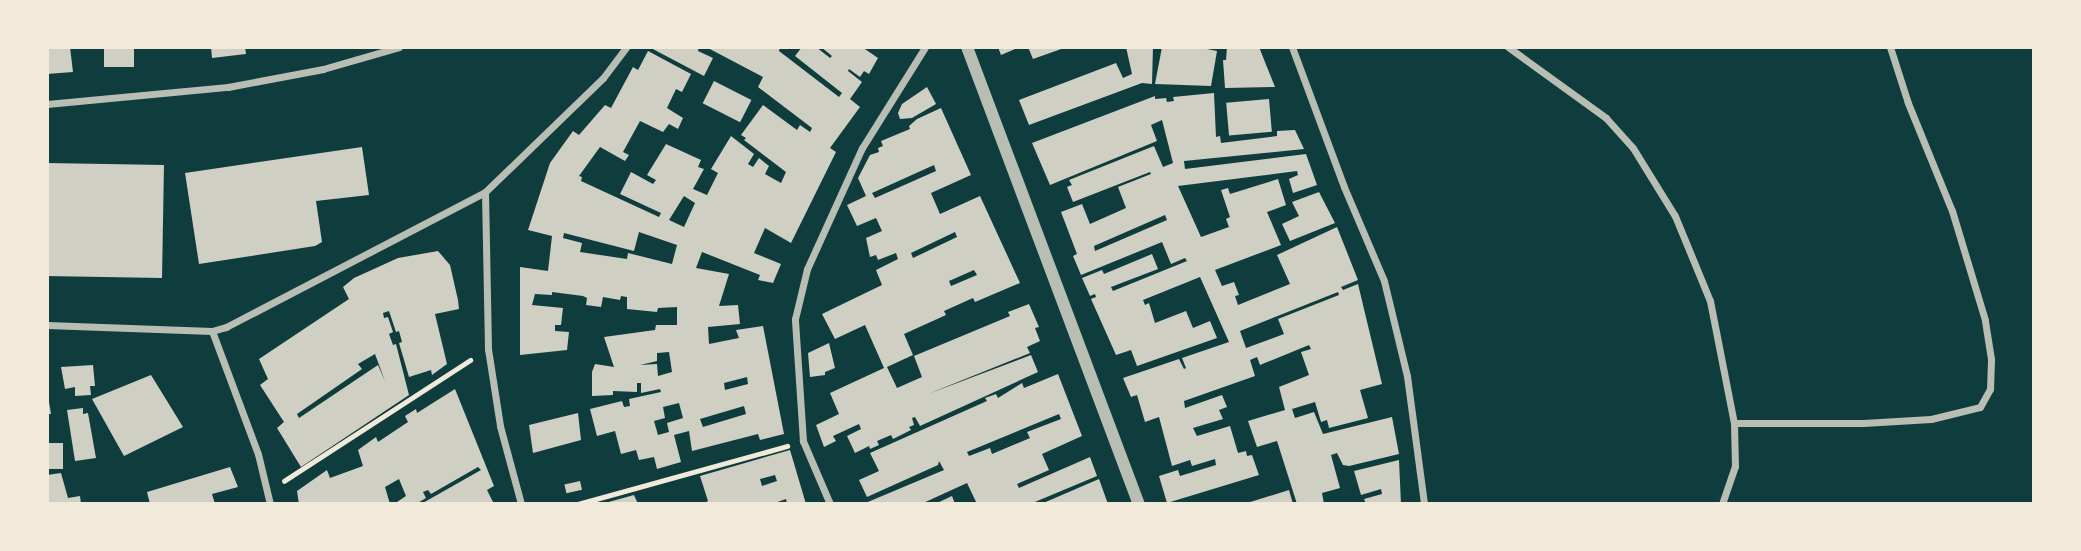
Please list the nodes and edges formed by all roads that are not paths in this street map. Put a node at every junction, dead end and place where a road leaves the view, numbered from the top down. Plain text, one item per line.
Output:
1 (399, 47) edge
2 (626, 47) edge
3 (925, 47) edge
4 (967, 47) edge
5 (1292, 47) edge
6 (1508, 47) edge
7 (1890, 47) edge
8 (47, 104) edge
9 (485, 192) junction
10 (47, 325) edge
11 (212, 331) junction
12 (1734, 423) junction
13 (270, 504) edge
14 (521, 504) edge
15 (830, 504) edge
16 (1139, 504) edge
17 (1424, 504) edge
18 (1722, 504) edge

1 - 8 street
2 - 9 street
3 - 15 street
4 - 16 street
5 - 17 street
6 - 12 street
7 - 12 street
9 - 11 street
9 - 14 street
10 - 11 street
11 - 13 street
12 - 18 street

